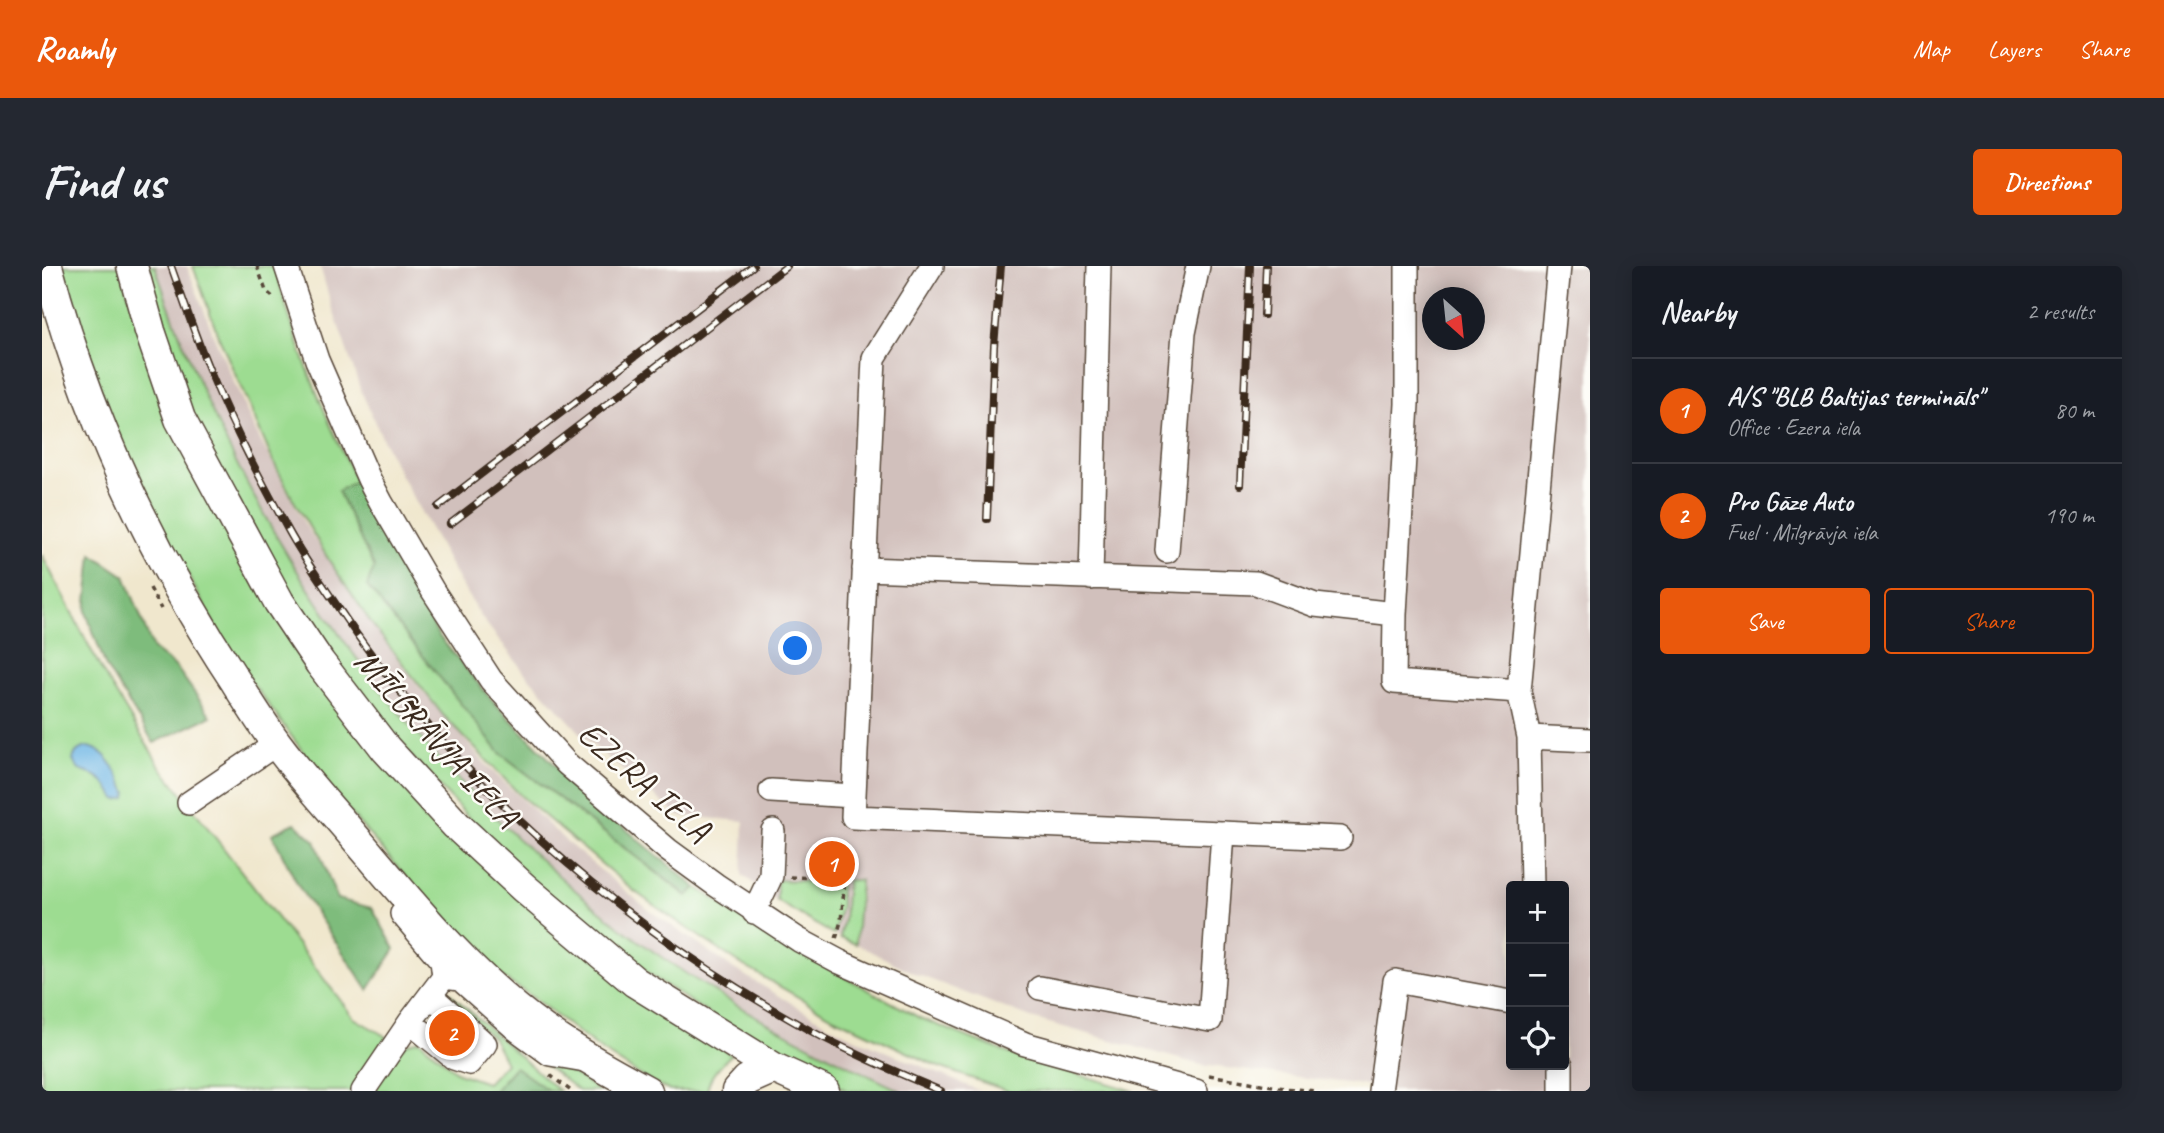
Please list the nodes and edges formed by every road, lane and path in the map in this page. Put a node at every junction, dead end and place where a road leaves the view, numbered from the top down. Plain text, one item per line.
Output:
1 (47, 266) edge
2 (132, 266) edge
3 (286, 266) edge
4 (932, 266) edge
5 (1099, 266) edge
6 (1198, 266) edge
7 (1407, 266) edge
8 (1559, 266) edge
9 (1167, 551) dead end
10 (864, 569) junction
11 (1091, 578) junction
12 (1395, 614) junction
13 (1519, 691) junction
14 (1529, 737) junction
15 (1590, 740) edge
16 (276, 744) junction
17 (771, 791) dead end
18 (854, 796) junction
19 (189, 803) dead end
20 (773, 831) dead end
21 (1223, 832) junction
22 (1340, 838) dead end
23 (373, 859) junction
24 (832, 872) dead end
25 (812, 878) dead end
26 (825, 879) junction
27 (1532, 881) edge
28 (754, 912) junction
29 (826, 933) dead end
30 (437, 986) junction
31 (1040, 988) dead end
32 (1506, 1001) edge
33 (410, 1022) junction
34 (590, 1061) junction
35 (774, 1068) junction
36 (1561, 1070) edge
37 (1199, 1082) edge
38 (363, 1091) edge
39 (647, 1091) edge
40 (737, 1091) edge
41 (824, 1091) edge
42 (1315, 1091) edge
43 (1380, 1091) edge
44 (1561, 1091) edge

1 - 16 main road
2 - 35 main road, MĪLGRĀVJA IELA
3 - 28 street, EZERA IELA
4 - 10 street
5 - 11 street
6 - 9 street
7 - 12 street
8 - 13 street
10 - 11 street
10 - 18 street
11 - 12 street
12 - 13 street
13 - 14 street
14 - 15 street
14 - 27 street
16 - 19 street
16 - 23 main road
17 - 18 street
18 - 21 street
20 - 28 street
21 - 22 street
21 - 31 street
23 - 30 street
23 - 34 main road
24 - 26 path
25 - 26 path
26 - 29 path
28 - 37 street, EZERA IELA
30 - 33 street
30 - 33 street
30 - 34 street
32 - 43 street
33 - 38 street
34 - 39 main road
35 - 40 main road
35 - 41 main road, MĪLGRĀVJA IELA
36 - 44 street
37 - 42 path

